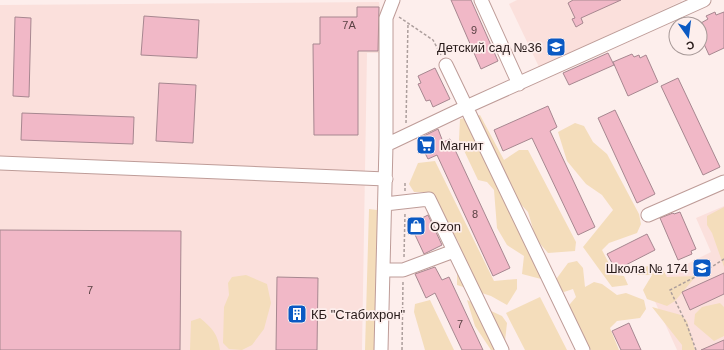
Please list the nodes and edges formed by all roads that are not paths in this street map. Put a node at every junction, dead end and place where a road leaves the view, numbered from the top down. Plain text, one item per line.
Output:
1 (482, 0) edge
2 (704, 0) edge
3 (391, 5) edge
4 (446, 65) road end
5 (519, 84) junction
6 (466, 107) junction
7 (386, 145) junction
8 (0, 163) edge
9 (386, 179) junction
10 (724, 182) edge
11 (385, 204) junction
12 (648, 215) dead end
13 (454, 250) junction
14 (383, 270) junction
15 (381, 350) edge
16 (502, 350) edge
17 (583, 350) edge

1 - 5 street
2 - 5 street
3 - 7 street
4 - 6 street
5 - 6 street
6 - 7 street
6 - 17 street
7 - 9 street
8 - 9 street
9 - 11 street
10 - 12 street
11 - 13 street
11 - 14 street
13 - 14 street
13 - 16 street
14 - 15 street

